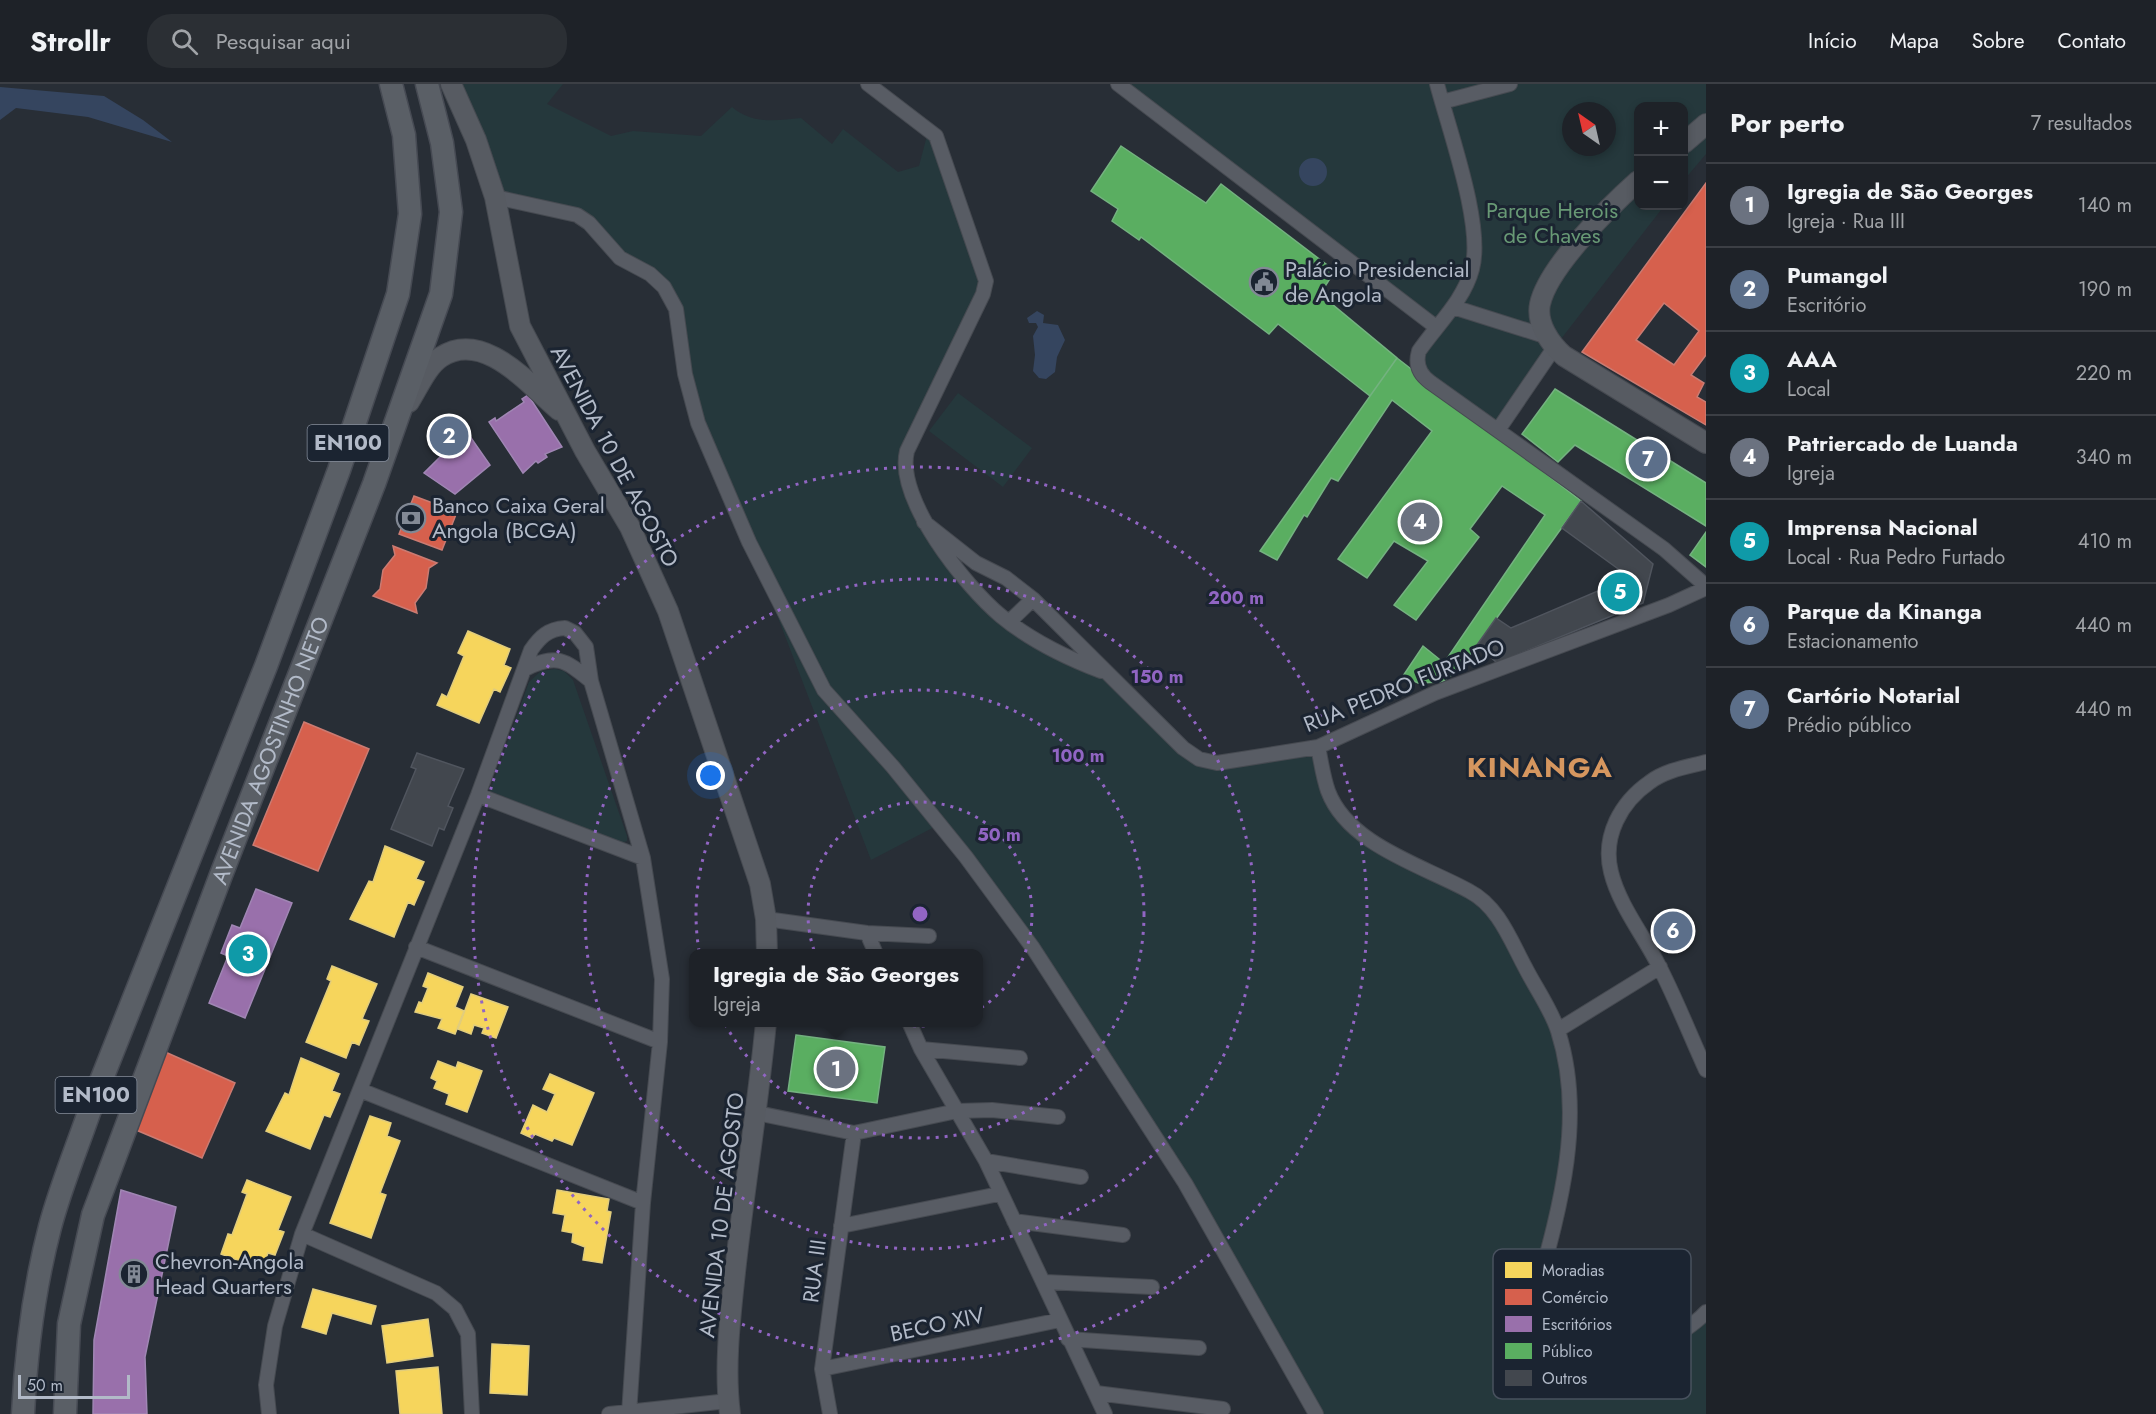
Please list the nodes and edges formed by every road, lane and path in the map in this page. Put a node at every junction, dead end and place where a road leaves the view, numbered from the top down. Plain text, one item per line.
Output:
1 (391, 84) edge
2 (427, 84) edge
3 (451, 84) edge
4 (868, 84) edge
5 (1118, 84) edge
6 (1437, 84) edge
7 (1510, 84) edge
8 (1442, 102) junction
9 (1706, 124) edge
10 (1688, 139) edge
11 (1634, 185) edge
12 (495, 197) junction
13 (1453, 307) junction
14 (1436, 327) junction
15 (1551, 342) junction
16 (401, 414) junction
17 (567, 417) junction
18 (1498, 430) junction
19 (1706, 443) edge
20 (924, 522) junction
21 (993, 571) junction
22 (1706, 587) edge
23 (980, 595) junction
24 (1033, 599) junction
25 (1009, 622) junction
26 (525, 669) junction
27 (1104, 672) junction
28 (591, 681) junction
29 (1318, 747) junction
30 (1706, 762) edge
31 (478, 795) junction
32 (643, 858) junction
33 (766, 919) junction
34 (867, 933) junction
35 (929, 936) dead end
36 (416, 947) junction
37 (767, 949) edge
38 (874, 949) edge
39 (1660, 967) junction
40 (766, 1027) edge
41 (911, 1027) edge
42 (1558, 1030) junction
43 (660, 1041) junction
44 (921, 1049) junction
45 (1020, 1058) dead end
46 (1706, 1070) edge
47 (360, 1090) junction
48 (957, 1111) junction
49 (757, 1113) junction
50 (1058, 1117) dead end
51 (854, 1133) junction
52 (986, 1161) junction
53 (1081, 1177) dead end
54 (999, 1194) junction
55 (643, 1203) junction
56 (1014, 1221) junction
57 (841, 1226) junction
58 (302, 1234) junction
59 (1123, 1235) dead end
60 (1549, 1249) edge
61 (1045, 1282) junction
62 (1152, 1287) dead end
63 (1706, 1312) edge
64 (1060, 1320) junction
65 (1691, 1323) edge
66 (1068, 1339) junction
67 (1199, 1348) dead end
68 (822, 1369) junction
69 (1096, 1393) junction
70 (729, 1408) edge
71 (1222, 1409) dead end
72 (629, 1413) edge
73 (23, 1414) edge
74 (65, 1414) edge
75 (269, 1414) edge
76 (472, 1414) edge
77 (609, 1414) edge
78 (830, 1414) edge
79 (1105, 1414) edge
80 (1316, 1414) edge

1 - 73 main road, AVENIDA AGOSTINHO NETO / EN100
2 - 16 main road, AVENIDA AGOSTINHO NETO / EN100
3 - 12 street, AVENIDA 10 DE AGOSTO
4 - 20 street, RUA PEDRO FURTADO
5 - 14 street
6 - 8 street
7 - 8 street
8 - 13 street
9 - 10 street
11 - 15 street
12 - 17 street, AVENIDA 10 DE AGOSTO
12 - 80 street
13 - 14 street
13 - 15 street
14 - 18 street
15 - 18 street
15 - 19 street
16 - 17 street
16 - 74 main road, AVENIDA AGOSTINHO NETO / EN100
17 - 33 street, AVENIDA 10 DE AGOSTO
18 - 22 street
20 - 21 street, RUA PEDRO FURTADO
20 - 23 street, RUA PEDRO FURTADO
21 - 23 street
21 - 24 street, RUA PEDRO FURTADO
22 - 29 street, RUA PEDRO FURTADO
23 - 25 street, RUA PEDRO FURTADO
24 - 25 street
24 - 27 street, RUA PEDRO FURTADO
25 - 27 street, RUA PEDRO FURTADO
26 - 28 street
26 - 28 street
26 - 31 street
27 - 29 street, RUA PEDRO FURTADO
28 - 32 street
29 - 42 street
30 - 39 street
31 - 32 street
31 - 36 street
32 - 43 street
33 - 34 street
33 - 37 street, AVENIDA 10 DE AGOSTO
34 - 35 street
34 - 38 street
36 - 43 street
36 - 47 street
39 - 42 street
39 - 46 street
40 - 49 street, AVENIDA 10 DE AGOSTO
41 - 44 street
42 - 60 street
43 - 55 street
44 - 45 street
44 - 48 street
47 - 55 street
47 - 58 street
48 - 50 street
48 - 51 street
48 - 52 street
49 - 51 street
49 - 70 street, AVENIDA 10 DE AGOSTO
51 - 57 street, RUA III
52 - 53 street
52 - 54 street
54 - 56 street
54 - 57 street
55 - 72 street
56 - 59 street
56 - 61 street
57 - 68 street, RUA III
58 - 75 street
58 - 76 street
61 - 62 street
61 - 64 street
63 - 65 street
64 - 66 street
64 - 68 street, BECO XIV
66 - 67 street
66 - 69 street
68 - 78 street, RUA III
69 - 71 street
69 - 79 street
70 - 72 street
72 - 77 street

